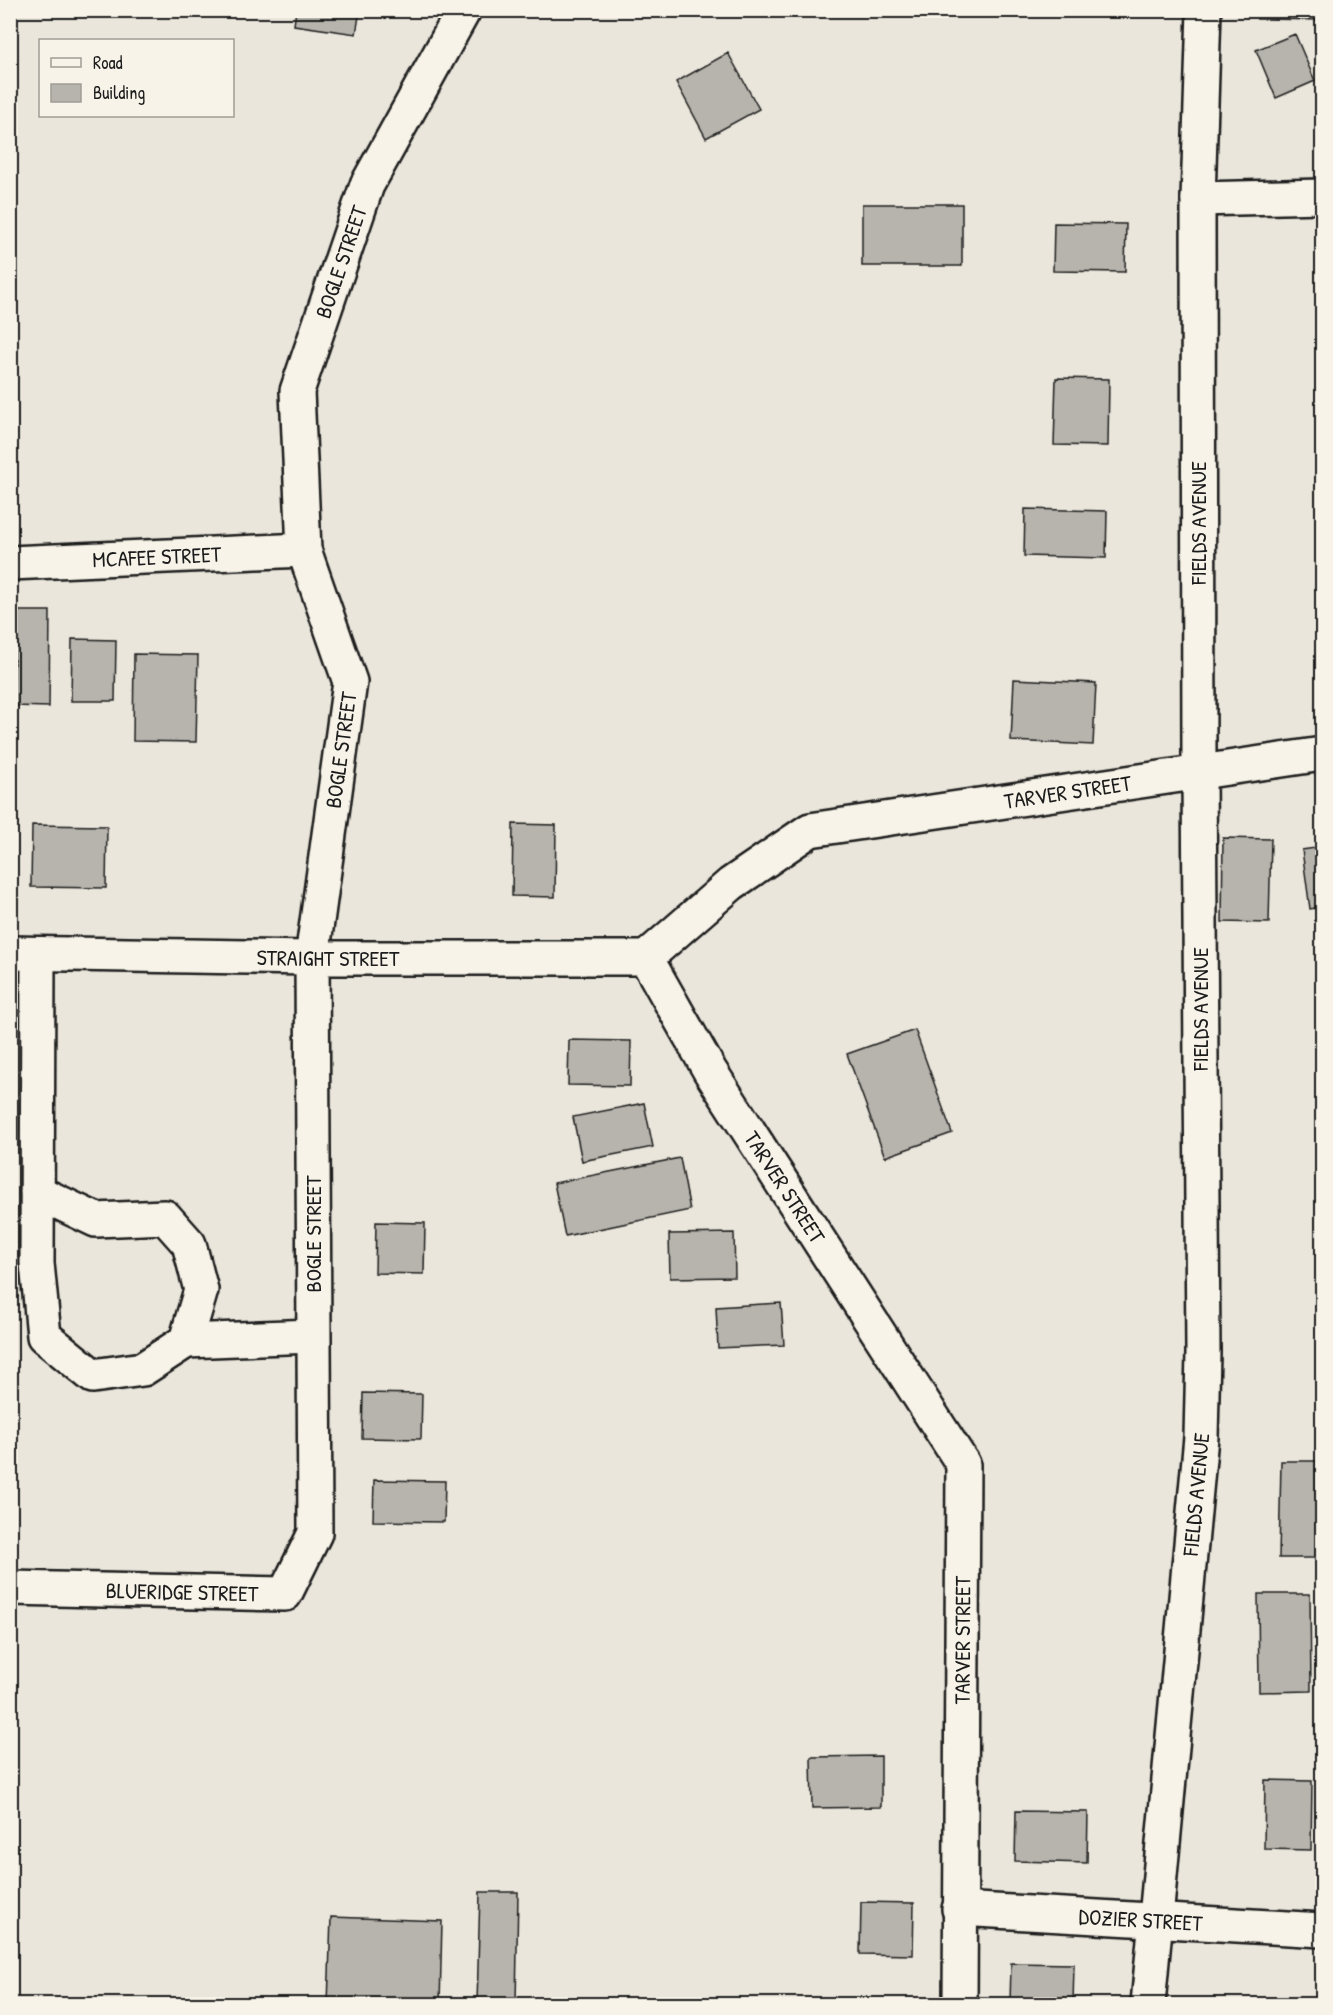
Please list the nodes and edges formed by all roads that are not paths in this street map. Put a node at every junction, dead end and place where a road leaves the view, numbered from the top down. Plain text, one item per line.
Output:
1 (464, 10) edge
2 (1204, 10) edge
3 (1323, 196) edge
4 (1198, 199) junction
5 (304, 550) junction
6 (10, 563) edge
7 (1323, 754) edge
8 (1199, 773) junction
9 (24, 954) edge
10 (312, 958) junction
11 (646, 958) junction
12 (37, 1192) junction
13 (314, 1336) junction
14 (186, 1341) junction
15 (315, 1533) joint
16 (10, 1588) edge
17 (959, 1909) junction
18 (1155, 1920) junction
19 (1323, 1930) edge
20 (960, 2004) edge
21 (1148, 2004) edge

1 - 5 street, BOGLE STREET
2 - 4 street, FIELDS AVENUE
3 - 4 street
4 - 8 street, FIELDS AVENUE
5 - 6 street, MCAFEE STREET
5 - 10 street, BOGLE STREET
7 - 8 street, TARVER STREET
8 - 11 street, TARVER STREET
8 - 18 street, FIELDS AVENUE
9 - 10 street, STRAIGHT STREET
9 - 12 street
10 - 11 street, STRAIGHT STREET
10 - 13 street, BOGLE STREET
11 - 17 street, TARVER STREET
12 - 14 street
12 - 14 street
13 - 14 street
13 - 15 street, BOGLE STREET
15 - 16 street, BLUERIDGE STREET
17 - 18 street, DOZIER STREET
17 - 20 street, TARVER STREET
18 - 19 street, DOZIER STREET
18 - 21 street, FIELDS AVENUE

